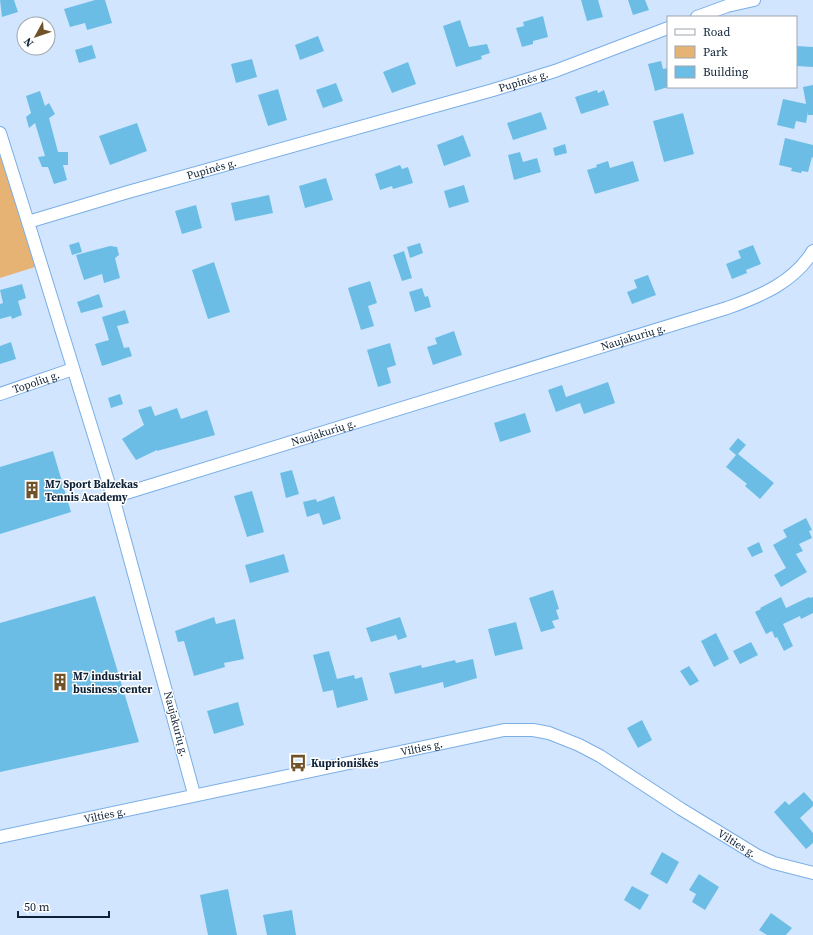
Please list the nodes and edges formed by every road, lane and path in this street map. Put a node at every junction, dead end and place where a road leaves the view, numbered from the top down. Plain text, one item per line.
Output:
1 (754, 0) edge
2 (700, 16) edge
3 (667, 28) edge
4 (0, 133) edge
5 (28, 222) junction
6 (811, 259) edge
7 (73, 369) junction
8 (0, 394) edge
9 (113, 497) junction
10 (194, 794) junction
11 (0, 837) edge
12 (813, 873) edge

1 - 2 street
3 - 5 street, Pupinės g.
4 - 5 street
5 - 7 street
6 - 9 street, Naujakurių g.
7 - 8 street, Topolių g.
7 - 9 street
9 - 10 street, Naujakurių g.
10 - 11 street, Vilties g.
10 - 12 street, Vilties g.

